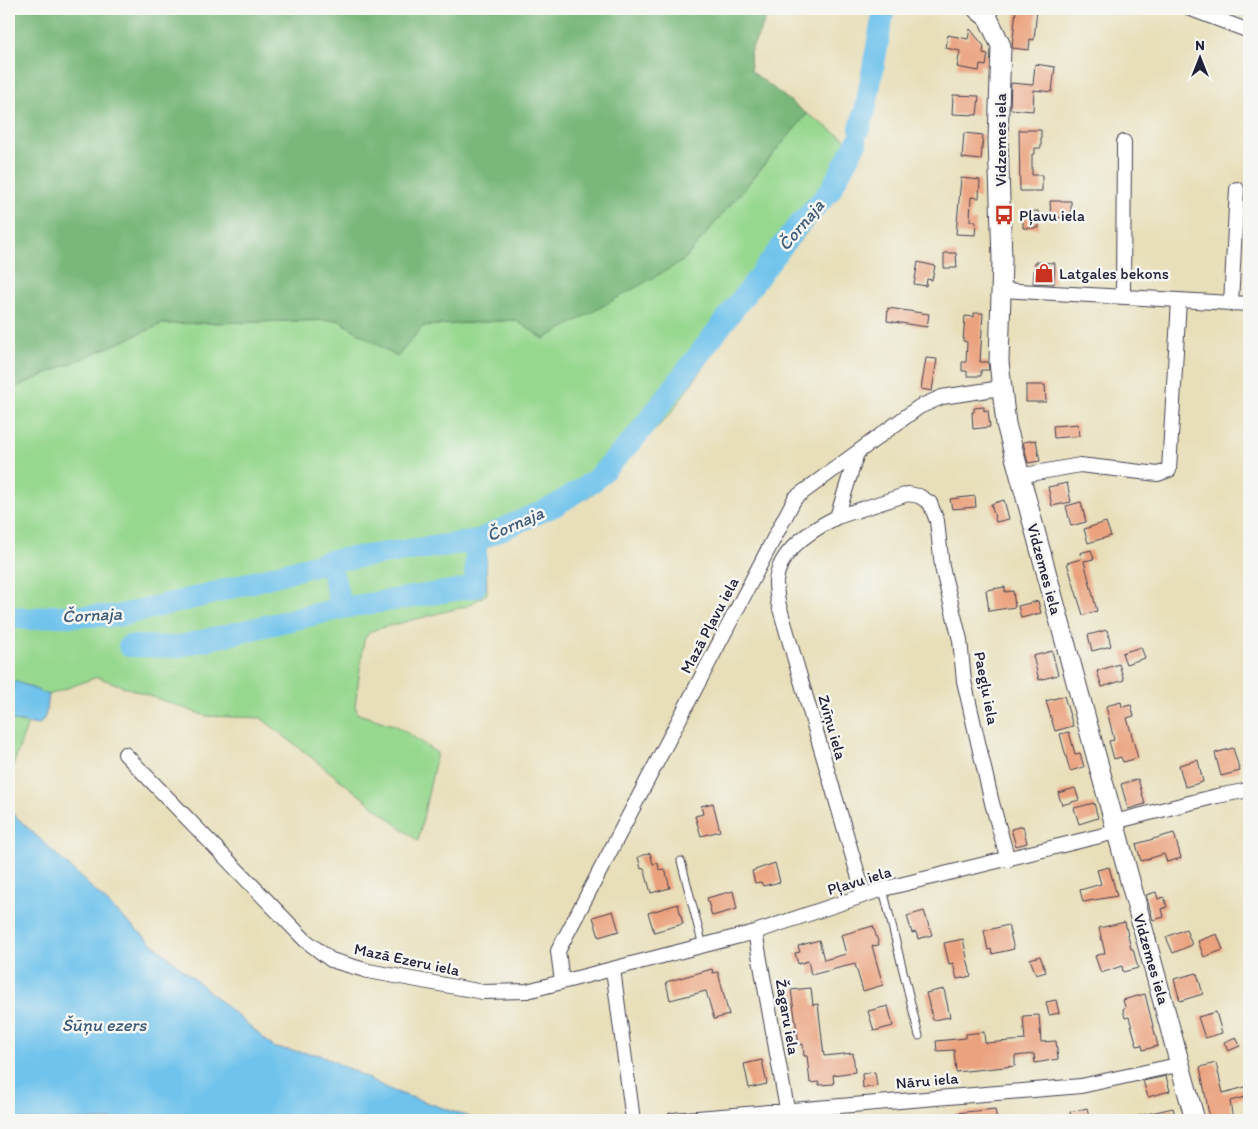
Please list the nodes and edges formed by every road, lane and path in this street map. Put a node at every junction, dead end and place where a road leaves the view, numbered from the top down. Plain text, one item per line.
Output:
1 (1191, 9) edge
2 (987, 12) edge
3 (1249, 31) edge
4 (1124, 142) dead end
5 (1237, 189) dead end
6 (1000, 290) junction
7 (1123, 296) junction
8 (1179, 300) junction
9 (1231, 304) junction
10 (1249, 304) edge
11 (1001, 388) junction
12 (857, 454) junction
13 (1019, 476) junction
14 (838, 517) junction
15 (125, 754) dead end
16 (1249, 790) edge
17 (1115, 827) junction
18 (1008, 860) junction
19 (681, 861) dead end
20 (883, 889) junction
21 (864, 895) junction
22 (755, 932) junction
23 (703, 946) junction
24 (613, 969) junction
25 (562, 982) junction
26 (919, 1036) dead end
27 (1182, 1064) junction
28 (787, 1109) junction
29 (633, 1120) edge
30 (673, 1120) edge
31 (1195, 1120) edge

1 - 3 street
2 - 6 street, Vidzemes iela
4 - 7 street
5 - 9 street
6 - 7 street
6 - 11 street, Vidzemes iela
7 - 8 street
8 - 9 street
8 - 13 street
9 - 10 street
11 - 12 street, Mazā Pļavu iela
11 - 13 street, Vidzemes iela
12 - 14 street
12 - 25 street, Mazā Pļavu iela
13 - 17 street, Vidzemes iela
14 - 18 street, Paegļu iela
14 - 21 street, Zvīņu iela
15 - 25 street, Mazā Ezeru iela
16 - 17 street, Pļavu iela
17 - 18 street, Pļavu iela
17 - 27 street, Vidzemes iela
18 - 20 street, Pļavu iela
19 - 23 lane
20 - 21 street, Pļavu iela
20 - 26 lane
21 - 22 street, Pļavu iela
22 - 23 street, Pļavu iela
22 - 28 street, Žagaru iela
23 - 24 street, Pļavu iela
24 - 25 street, Mazā Ezeru iela
24 - 29 street
27 - 28 street, Nāru iela
27 - 31 street, Vidzemes iela
28 - 30 street, Nāru iela

